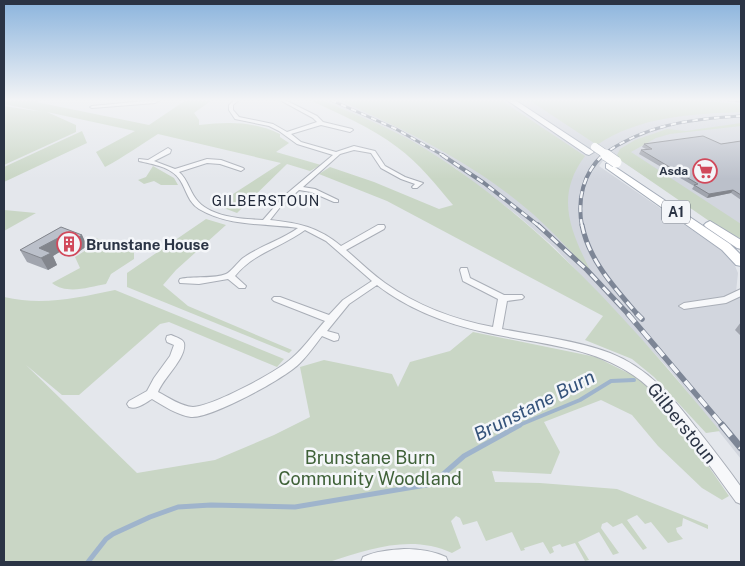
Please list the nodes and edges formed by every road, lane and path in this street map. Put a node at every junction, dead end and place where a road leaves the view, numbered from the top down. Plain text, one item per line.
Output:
1 (273, 126) edge
2 (312, 126) edge
3 (335, 126) edge
4 (554, 126) edge
5 (559, 126) edge
6 (350, 130) dead end
7 (286, 134) junction
8 (353, 138) dead end
9 (355, 147) junction
10 (592, 150) junction
11 (170, 151) dead end
12 (337, 154) junction
13 (613, 164) junction
14 (232, 167) junction
15 (241, 169) dead end
16 (320, 169) joint
17 (224, 170) dead end
18 (176, 171) junction
19 (416, 187) dead end
20 (299, 188) junction
21 (336, 201) dead end
22 (266, 222) junction
23 (304, 227) junction
24 (381, 227) dead end
25 (741, 245) edge
26 (340, 250) junction
27 (741, 262) edge
28 (464, 270) dead end
29 (230, 276) junction
30 (183, 281) dead end
31 (377, 281) junction
32 (242, 286) dead end
33 (741, 292) edge
34 (503, 298) junction
35 (519, 298) dead end
36 (277, 299) dead end
37 (726, 300) junction
38 (741, 302) edge
39 (684, 306) dead end
40 (332, 320) junction
41 (497, 331) junction
42 (321, 332) junction
43 (334, 337) dead end
44 (171, 339) dead end
45 (152, 394) junction
46 (133, 404) dead end
47 (741, 497) edge
48 (368, 562) edge
49 (441, 562) edge

1 - 7 street
2 - 7 street
3 - 6 street
4 - 10 main road, A1
5 - 10 main road, A1
7 - 12 street
8 - 9 street
9 - 12 street
9 - 19 street
10 - 13 main road, A1
11 - 18 street
12 - 16 street
13 - 25 main road, A1
13 - 27 main road, A1
14 - 15 street
14 - 17 street
14 - 18 street
16 - 20 street
18 - 22 street, Gilberstoun
20 - 21 street
20 - 22 street
22 - 23 street, Gilberstoun
23 - 26 street, Gilberstoun
23 - 29 street
24 - 26 street
26 - 31 street, Gilberstoun
28 - 34 street
29 - 30 street
29 - 32 street
31 - 40 street
31 - 41 street, Gilberstoun
33 - 37 street
34 - 35 street
34 - 41 street
36 - 40 street
37 - 38 street
37 - 39 street
40 - 42 street
41 - 47 street, Gilberstoun
42 - 43 street
42 - 45 street
44 - 45 street
45 - 46 street
48 - 49 street

